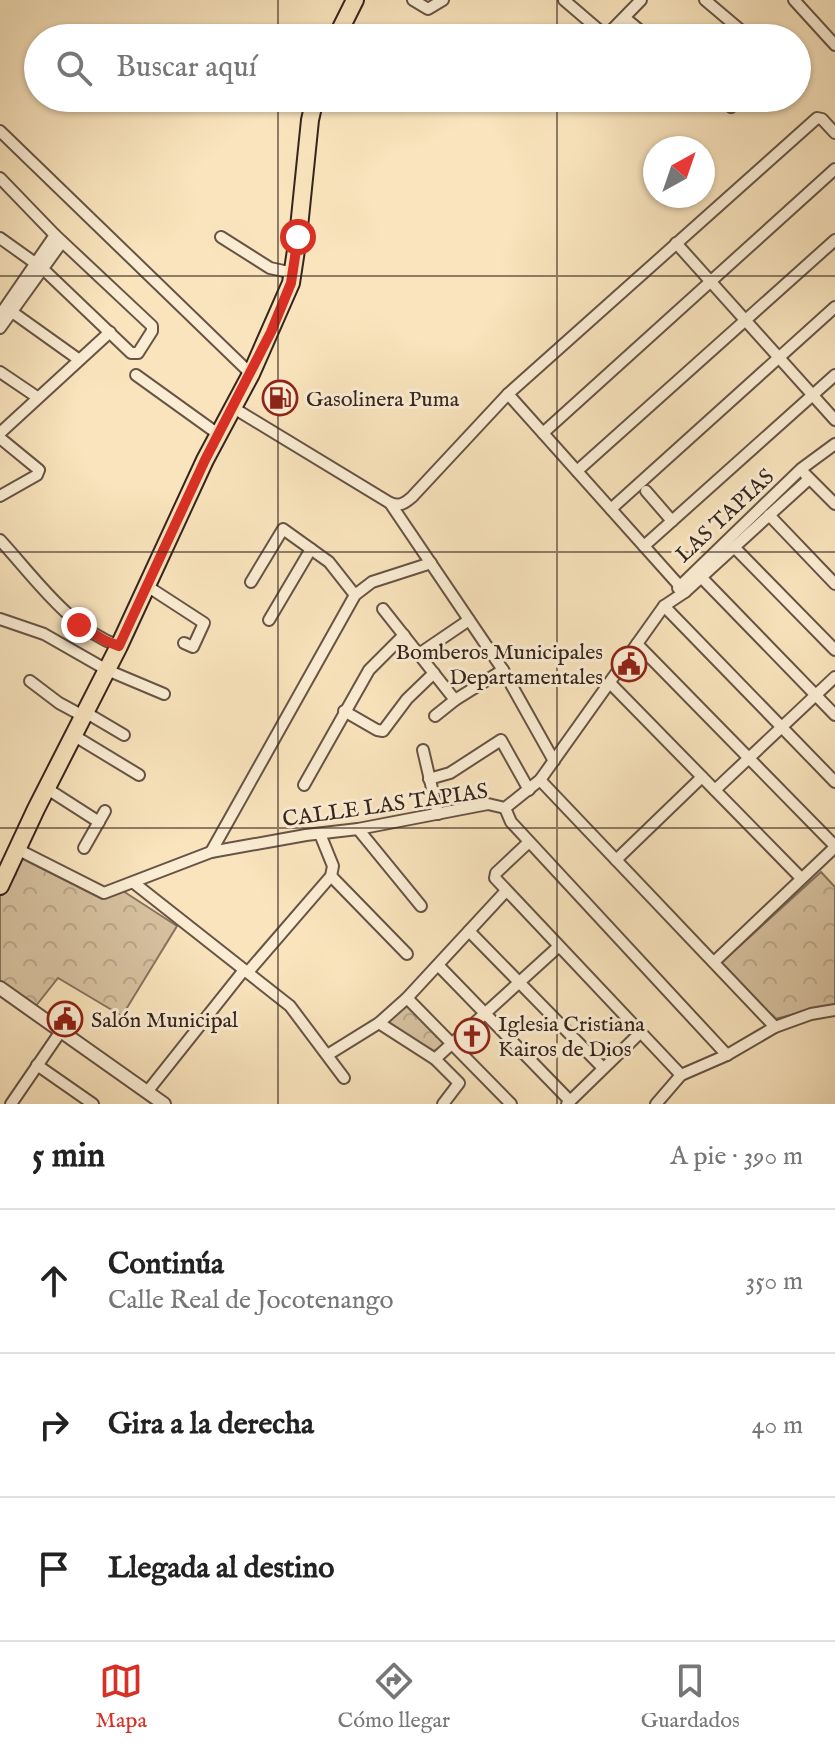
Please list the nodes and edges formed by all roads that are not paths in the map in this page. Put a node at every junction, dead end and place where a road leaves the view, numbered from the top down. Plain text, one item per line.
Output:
1 (355, 0) edge
2 (413, 0) edge
3 (443, 0) edge
4 (564, 0) edge
5 (641, 0) edge
6 (705, 0) edge
7 (794, 0) edge
8 (625, 18) junction
9 (343, 24) edge
10 (591, 24) edge
11 (619, 24) edge
12 (632, 24) edge
13 (733, 24) edge
14 (835, 45) edge
15 (312, 112) edge
16 (0, 131) edge
17 (835, 133) edge
18 (835, 169) edge
19 (0, 178) edge
20 (221, 237) dead end
21 (0, 238) edge
22 (59, 238) junction
23 (835, 240) edge
24 (676, 243) junction
25 (39, 266) junction
26 (293, 273) junction
27 (711, 281) junction
28 (835, 307) edge
29 (4, 309) edge
30 (746, 319) junction
31 (0, 328) edge
32 (110, 332) junction
33 (779, 357) junction
34 (78, 359) junction
35 (0, 372) edge
36 (251, 374) junction
37 (136, 375) dead end
38 (835, 375) edge
39 (508, 394) junction
40 (812, 395) junction
41 (37, 397) junction
42 (232, 407) junction
43 (835, 420) edge
44 (543, 433) junction
45 (218, 434) junction
46 (0, 435) edge
47 (835, 444) edge
48 (801, 469) junction
49 (577, 471) junction
50 (809, 479) junction
51 (646, 491) dead end
52 (0, 496) edge
53 (390, 503) junction
54 (835, 504) edge
55 (611, 509) junction
56 (769, 515) junction
57 (672, 521) junction
58 (0, 540) edge
59 (644, 546) junction
60 (734, 547) junction
61 (311, 549) junction
62 (431, 563) junction
63 (701, 577) junction
64 (251, 582) dead end
65 (835, 584) edge
66 (147, 586) junction
67 (682, 588) junction
68 (355, 595) junction
69 (674, 597) joint
70 (664, 606) junction
71 (383, 609) dead end
72 (0, 619) edge
73 (269, 620) dead end
74 (469, 620) junction
75 (404, 635) junction
76 (184, 643) dead end
77 (637, 644) junction
78 (119, 646) junction
79 (835, 650) edge
80 (419, 654) junction
81 (107, 670) junction
82 (503, 670) junction
83 (434, 673) junction
84 (835, 677) edge
85 (30, 681) dead end
86 (610, 683) junction
87 (164, 694) dead end
88 (816, 695) junction
89 (455, 700) junction
90 (344, 711) junction
91 (84, 714) junction
92 (835, 715) edge
93 (435, 716) dead end
94 (782, 727) junction
95 (73, 735) junction
96 (124, 735) dead end
97 (423, 750) dead end
98 (751, 758) junction
99 (554, 761) junction
100 (139, 775) dead end
101 (702, 777) junction
102 (429, 779) junction
103 (540, 780) junction
104 (835, 782) edge
105 (304, 785) dead end
106 (46, 788) junction
107 (529, 790) junction
108 (715, 790) junction
109 (505, 808) junction
110 (105, 811) dead end
111 (438, 814) junction
112 (99, 822) junction
113 (358, 829) junction
114 (320, 834) junction
115 (529, 842) junction
116 (835, 846) edge
117 (84, 848) dead end
118 (17, 849) junction
119 (211, 852) junction
120 (616, 860) junction
121 (331, 876) junction
122 (801, 878) junction
123 (134, 883) junction
124 (0, 886) edge
125 (505, 892) junction
126 (421, 906) dead end
127 (469, 931) junction
128 (558, 947) junction
129 (407, 954) dead end
130 (714, 962) junction
131 (438, 965) junction
132 (246, 971) junction
133 (519, 983) junction
134 (0, 989) edge
135 (407, 998) junction
136 (835, 1010) edge
137 (485, 1014) junction
138 (379, 1023) junction
139 (775, 1027) junction
140 (61, 1031) junction
141 (640, 1033) junction
142 (452, 1044) junction
143 (329, 1054) junction
144 (727, 1055) junction
145 (435, 1059) junction
146 (37, 1065) junction
147 (603, 1068) junction
148 (681, 1075) junction
149 (344, 1078) dead end
150 (147, 1092) junction
151 (446, 1103) edge
152 (568, 1103) edge
153 (11, 1104) edge
154 (93, 1104) edge
155 (164, 1104) edge
156 (511, 1104) edge
157 (656, 1104) edge

1 - 9 main road
2 - 3 street
4 - 10 street
5 - 8 street
6 - 13 street
7 - 14 street
8 - 11 street
8 - 12 street
15 - 26 main road
16 - 36 street
17 - 24 street
18 - 27 street
19 - 22 street
20 - 26 street
21 - 25 street
22 - 25 street
22 - 32 street
23 - 30 street
24 - 27 street
24 - 39 street
25 - 29 street
25 - 32 street
26 - 36 main road
27 - 30 street
27 - 44 street
28 - 33 street
29 - 31 street
29 - 34 street
30 - 33 street
30 - 49 street
32 - 34 street
33 - 40 street
33 - 55 street
34 - 41 street
35 - 41 street
36 - 42 main road
37 - 45 street
38 - 40 street
39 - 44 street
39 - 53 street
40 - 43 street
40 - 57 street
41 - 46 street
42 - 45 main road
42 - 53 street
44 - 49 street
45 - 66 main road
46 - 52 street
47 - 48 street, LAS TAPIAS
48 - 50 street
48 - 67 street, LAS TAPIAS
49 - 55 street
50 - 54 street
50 - 56 street, LAS TAPIAS
51 - 57 street
53 - 62 street
55 - 59 street
56 - 60 street, LAS TAPIAS
56 - 65 street
57 - 59 street
58 - 78 street
59 - 67 street
60 - 63 street, LAS TAPIAS
60 - 79 street
61 - 64 street
61 - 68 street
61 - 73 street
62 - 68 street
62 - 74 street
63 - 67 street, LAS TAPIAS
63 - 88 street
66 - 76 street
66 - 78 main road
67 - 69 street, LAS TAPIAS
68 - 119 street
69 - 70 street, CALLE LAS TAPIAS
70 - 77 street, CALLE LAS TAPIAS
70 - 94 street
71 - 75 street
72 - 81 street
74 - 80 street
74 - 82 street
75 - 80 street
75 - 90 street
77 - 86 street, CALLE LAS TAPIAS
77 - 98 street
78 - 81 main road
80 - 83 street
81 - 87 street
81 - 91 main road
82 - 89 street
82 - 99 street
83 - 89 street
83 - 90 street
84 - 88 street
85 - 91 street
86 - 99 street, CALLE LAS TAPIAS
86 - 101 street
88 - 92 street
88 - 94 street
89 - 93 street
90 - 105 street
91 - 95 main road
91 - 96 street
94 - 98 street
94 - 104 street
95 - 100 street
95 - 106 main road
97 - 102 street
98 - 108 street
98 - 116 street
99 - 103 street, CALLE LAS TAPIAS
101 - 108 street
101 - 120 street
102 - 107 street
102 - 111 street
103 - 107 street, CALLE LAS TAPIAS
103 - 120 street
106 - 112 street
106 - 118 main road
107 - 109 street, CALLE LAS TAPIAS
108 - 122 street
109 - 111 street, CALLE LAS TAPIAS
109 - 115 street
110 - 112 street
111 - 113 street, CALLE LAS TAPIAS
112 - 117 street
113 - 114 street, CALLE LAS TAPIAS
113 - 126 street
114 - 119 street, CALLE LAS TAPIAS
114 - 121 street
115 - 125 street
115 - 144 street
116 - 122 street
118 - 123 street, CALLE LAS TAPIAS
118 - 124 main road
119 - 123 street, CALLE LAS TAPIAS
120 - 130 street
121 - 129 street
121 - 132 street
122 - 130 street
123 - 132 street
125 - 127 street
125 - 128 street
127 - 131 street
127 - 133 street
128 - 133 street
128 - 141 street
130 - 139 street
131 - 135 street
131 - 137 street
132 - 143 street
132 - 150 street
133 - 137 street
133 - 147 street
134 - 140 street
135 - 138 street
135 - 142 street
136 - 139 street
137 - 142 street
137 - 152 street
138 - 143 street
138 - 145 street
139 - 144 street
140 - 146 street
140 - 150 street
141 - 147 street
141 - 148 street
142 - 145 street
142 - 156 street
143 - 149 street
144 - 148 street
145 - 151 street
146 - 153 street
146 - 154 street
147 - 152 street
148 - 157 street
150 - 155 street

